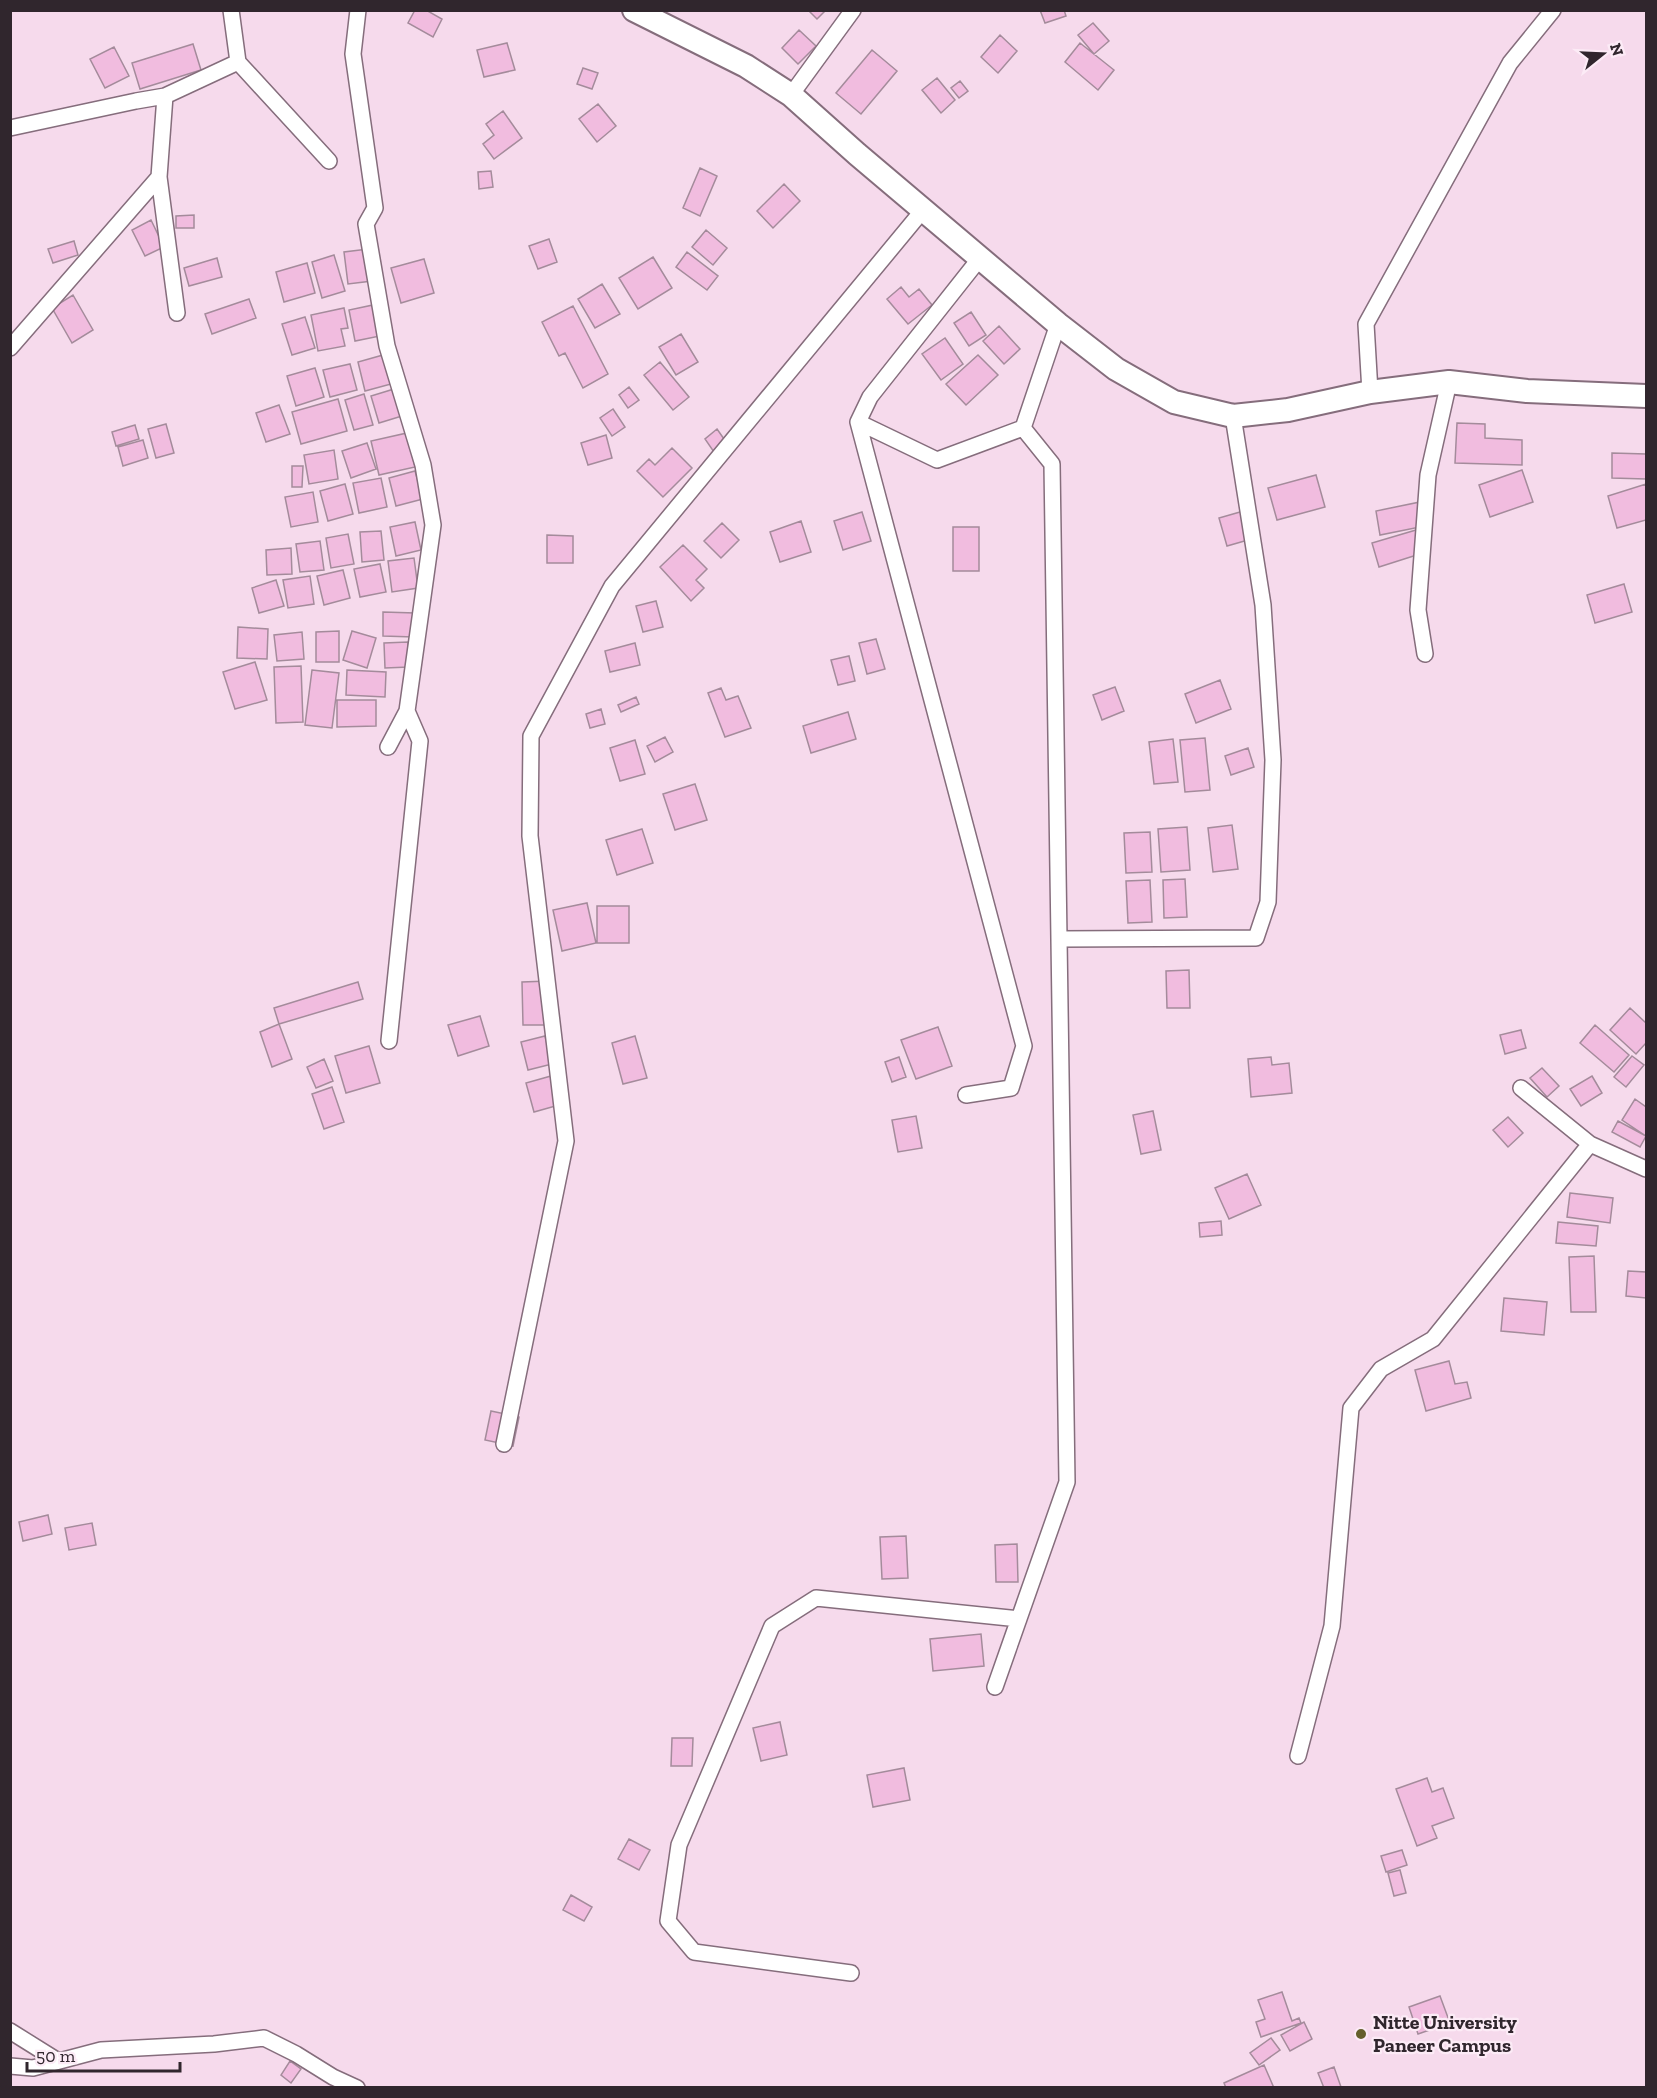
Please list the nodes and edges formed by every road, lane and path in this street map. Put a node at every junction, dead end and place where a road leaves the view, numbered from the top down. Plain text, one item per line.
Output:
1 (231, 10) edge
2 (358, 10) edge
3 (634, 10) edge
4 (853, 10) edge
5 (1553, 10) edge
6 (238, 62) junction
7 (791, 95) junction
8 (165, 96) junction
9 (10, 128) edge
10 (329, 161) dead end
11 (159, 177) junction
12 (923, 210) junction
13 (980, 258) junction
14 (177, 313) dead end
15 (1058, 324) junction
16 (10, 348) edge
17 (1449, 382) junction
18 (1370, 392) junction
19 (1647, 396) edge
20 (1233, 417) junction
21 (858, 422) junction
22 (1023, 428) junction
23 (1425, 654) dead end
24 (407, 711) junction
25 (388, 747) dead end
26 (1060, 939) junction
27 (389, 1041) dead end
28 (1521, 1088) dead end
29 (966, 1095) dead end
30 (1590, 1144) junction
31 (1647, 1169) edge
32 (504, 1444) dead end
33 (1019, 1619) junction
34 (995, 1687) dead end
35 (1298, 1756) dead end
36 (850, 1973) dead end
37 (10, 2031) edge
38 (58, 2061) junction
39 (10, 2066) edge
40 (357, 2088) edge

1 - 6 street
2 - 24 street
3 - 7 main road
4 - 7 street
5 - 18 street
6 - 8 street
6 - 10 street
7 - 12 main road
8 - 9 street
8 - 11 street
11 - 14 street
11 - 16 street
12 - 13 main road
12 - 32 street
13 - 15 main road
13 - 21 street
15 - 20 main road
15 - 22 street
17 - 18 main road
17 - 19 main road
17 - 23 street
18 - 20 main road
20 - 26 street
21 - 22 street
21 - 29 street
22 - 26 street
24 - 25 street
24 - 27 street
26 - 33 street
28 - 30 street
30 - 31 street
30 - 35 street
33 - 34 street
33 - 36 street
37 - 38 street
38 - 39 street
38 - 40 street

